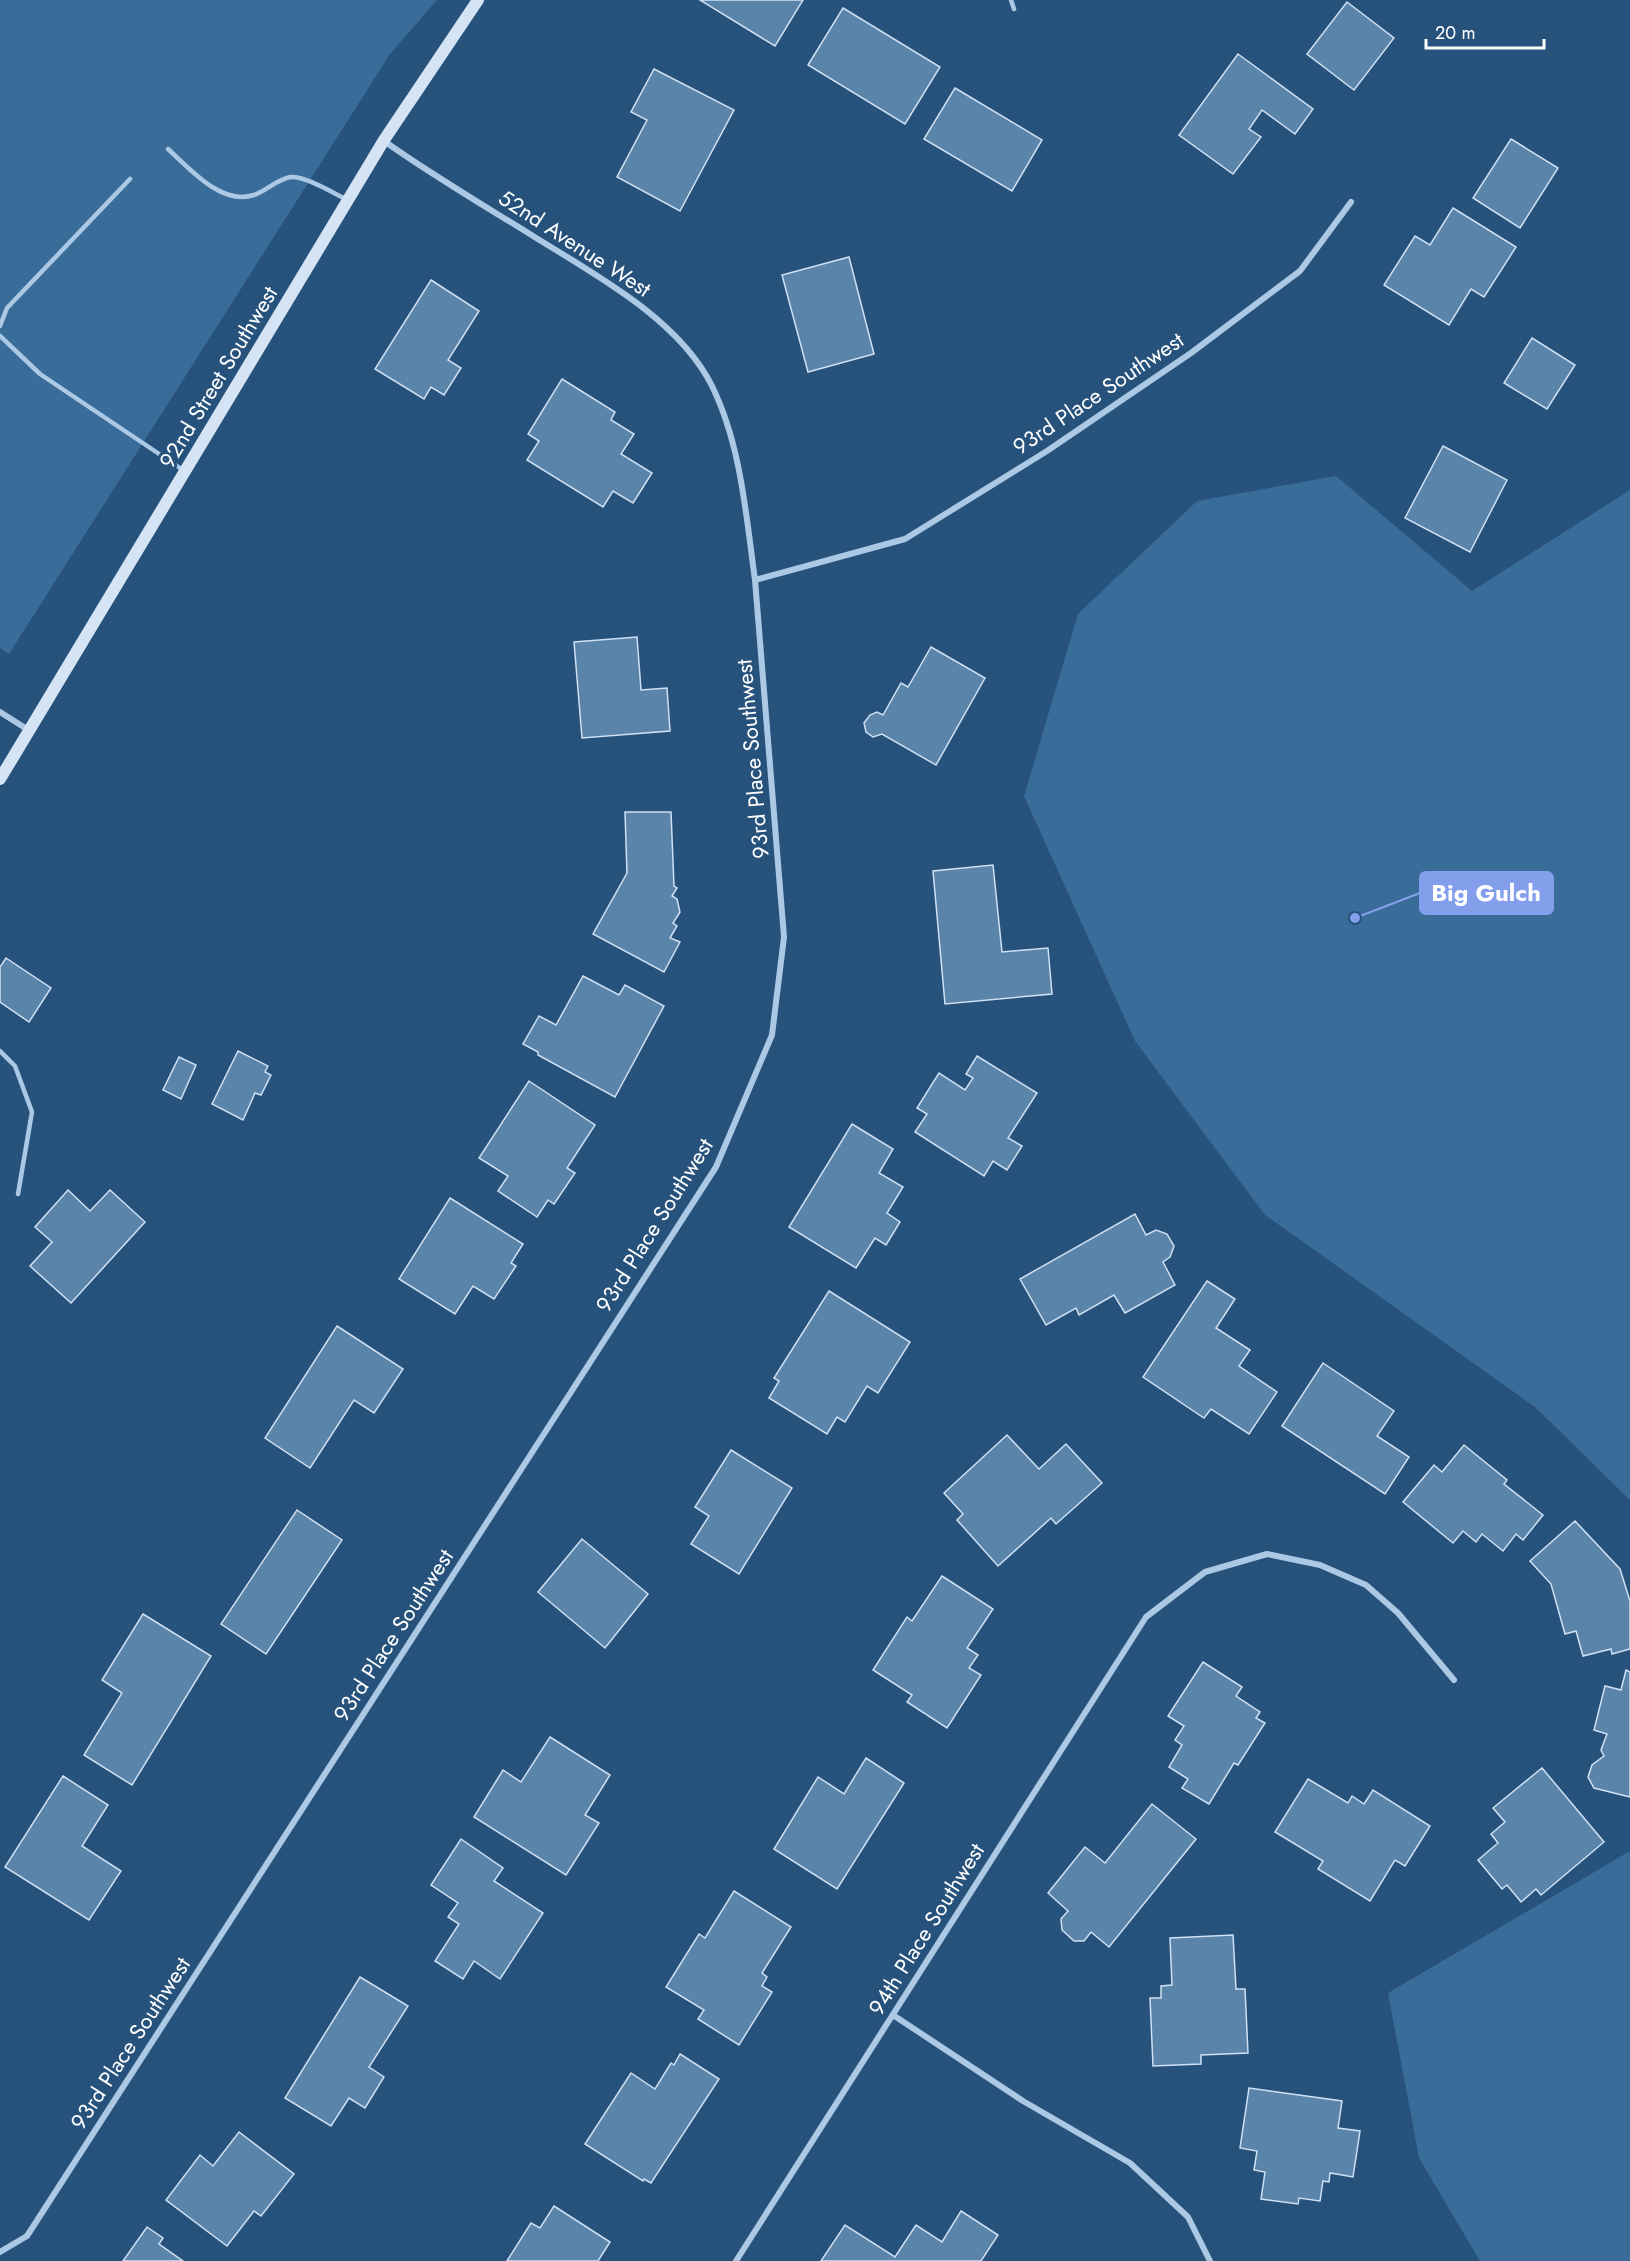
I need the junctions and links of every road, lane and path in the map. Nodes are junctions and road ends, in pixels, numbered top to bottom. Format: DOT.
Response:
graph roads {
  1 [pos="478,0"];
  2 [pos="1011,0"];
  3 [pos="1014,9"];
  4 [pos="384,140"];
  5 [pos="168,149"];
  6 [pos="130,179"];
  7 [pos="349,200"];
  8 [pos="1351,202"];
  9 [pos="0,326"];
  10 [pos="0,336"];
  11 [pos="185,472"];
  12 [pos="755,580"];
  13 [pos="0,712"];
  14 [pos="30,730"];
  15 [pos="0,779"];
  16 [pos="0,1051"];
  17 [pos="18,1194"];
  18 [pos="1454,1680"];
  19 [pos="893,2015"];
  20 [pos="0,2252"];
  21 [pos="736,2261"];
  22 [pos="1210,2261"];
  1 -- 4 [label="street, 92nd Street Southwest"];
  2 -- 3 [label="lane"];
  4 -- 7 [label="street, 92nd Street Southwest"];
  4 -- 12 [label="street, 52nd Avenue West"];
  5 -- 7 [label="lane"];
  6 -- 9 [label="lane"];
  7 -- 11 [label="street, 92nd Street Southwest"];
  8 -- 12 [label="street, 93rd Place Southwest"];
  10 -- 11 [label="lane"];
  11 -- 14 [label="street, 92nd Street Southwest"];
  12 -- 20 [label="street, 93rd Place Southwest"];
  13 -- 14 [label="street"];
  14 -- 15 [label="street, 92nd Street Southwest"];
  16 -- 17 [label="lane"];
  18 -- 19 [label="street, 94th Place Southwest"];
  19 -- 21 [label="street, 94th Place Southwest"];
  19 -- 22 [label="street"];
}
